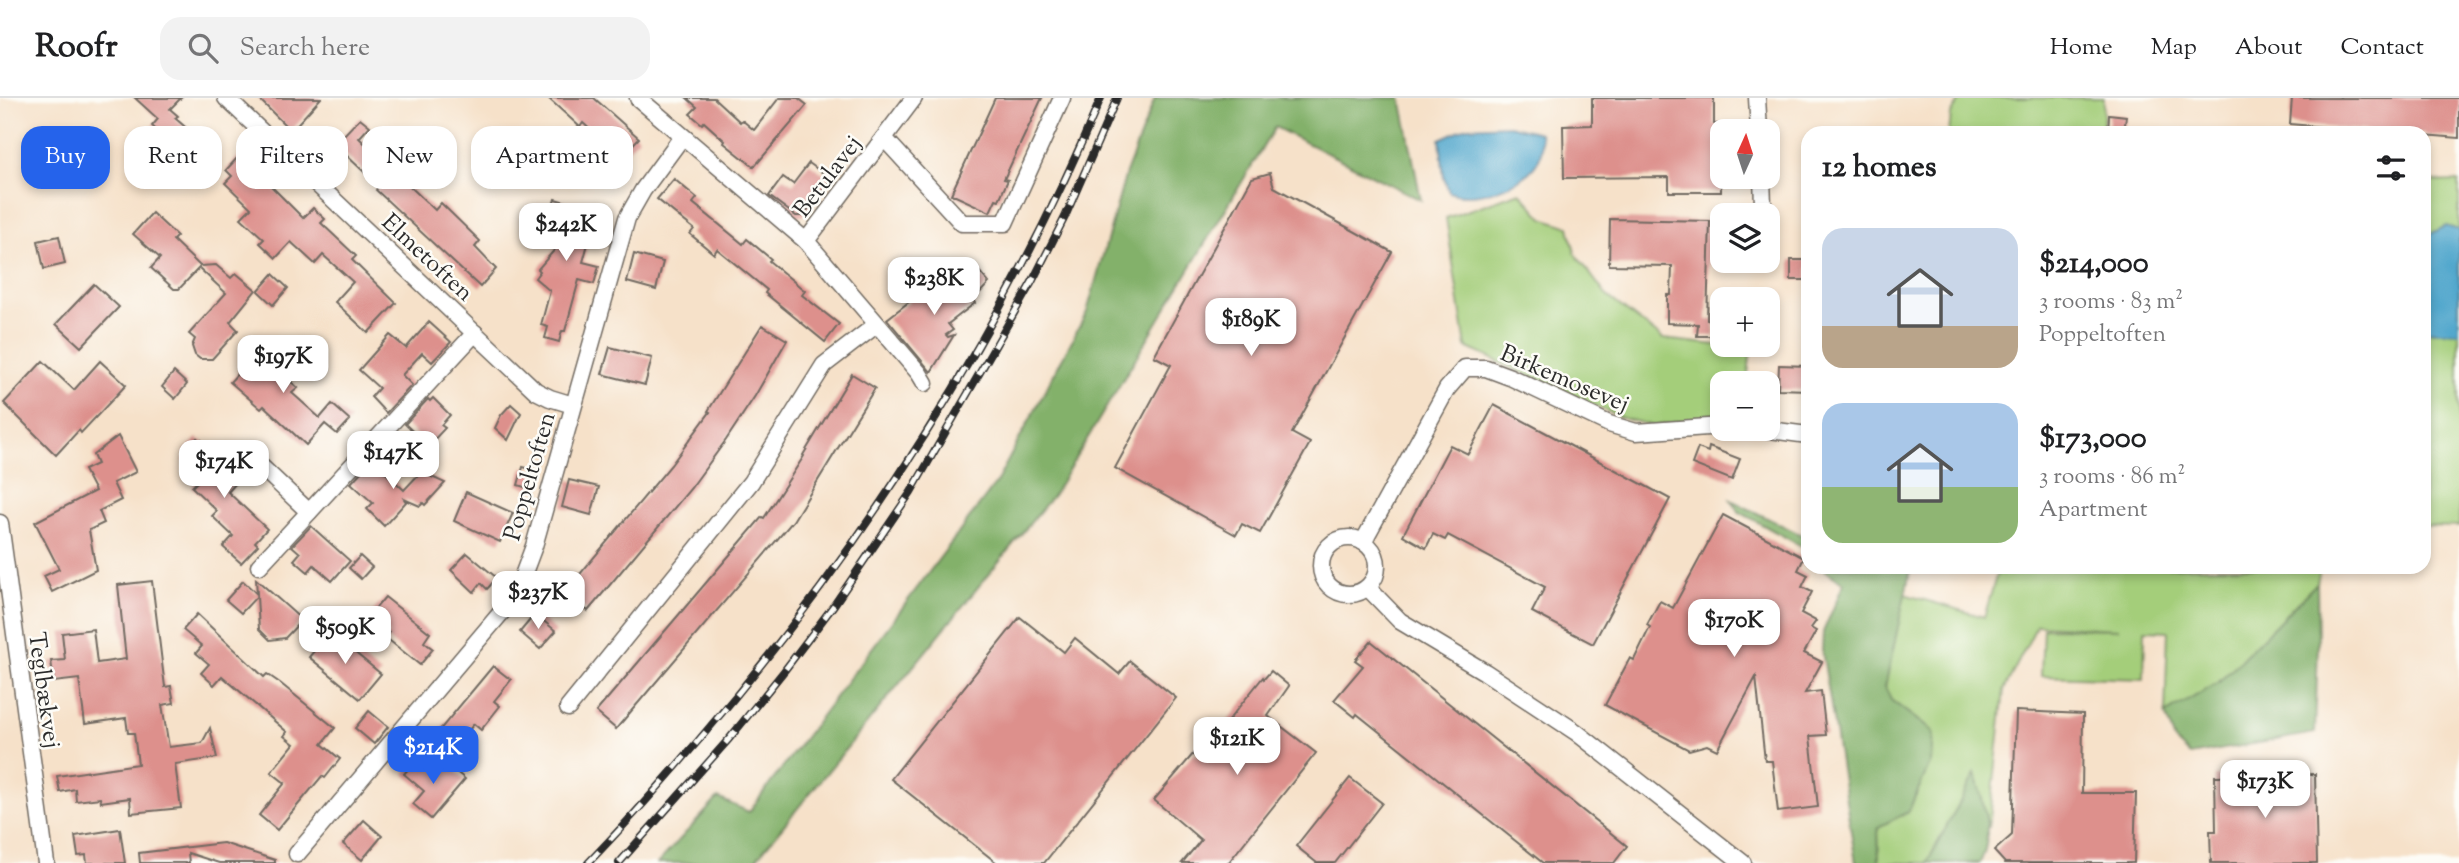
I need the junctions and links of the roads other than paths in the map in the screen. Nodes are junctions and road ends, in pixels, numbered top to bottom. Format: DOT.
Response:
graph roads {
  1 [pos="226,98"];
  2 [pos="638,98"];
  3 [pos="914,98"];
  4 [pos="1062,98"];
  5 [pos="1758,98"];
  6 [pos="1759,119"];
  7 [pos="682,137"];
  8 [pos="884,138"];
  9 [pos="806,241"];
  10 [pos="876,325"];
  11 [pos="475,333"];
  12 [pos="925,383"];
  13 [pos="573,405"];
  14 [pos="1710,427"];
  15 [pos="1780,431"];
  16 [pos="1801,434"];
  17 [pos="251,457"];
  18 [pos="309,512"];
  19 [pos="0,523"];
  20 [pos="1363,542"];
  21 [pos="259,566"];
  22 [pos="1368,587"];
  23 [pos="568,708"];
  24 [pos="297,855"];
  25 [pos="46,863"];
  26 [pos="1743,863"];
  1 -- 11 [label="street, Elmetoften"];
  2 -- 7 [label="street"];
  3 -- 8 [label="street, Betulavej"];
  4 -- 8 [label="street, Betulavej"];
  5 -- 6 [label="street"];
  7 -- 9 [label="street"];
  7 -- 13 [label="street, Poppeltoften"];
  8 -- 9 [label="street, Betulavej"];
  9 -- 10 [label="street"];
  10 -- 12 [label="street"];
  10 -- 23 [label="street"];
  11 -- 13 [label="street, Elmetoften"];
  11 -- 18 [label="street, Elmetoften"];
  13 -- 24 [label="street, Poppeltoften"];
  14 -- 20 [label="street, Birkemosevej"];
  15 -- 16 [label="street"];
  17 -- 18 [label="street"];
  18 -- 21 [label="street, Elmetoften"];
  19 -- 25 [label="street, Teglbækvej"];
  20 -- 22 [label="street"];
  20 -- 22 [label="street"];
  22 -- 26 [label="street"];
}
